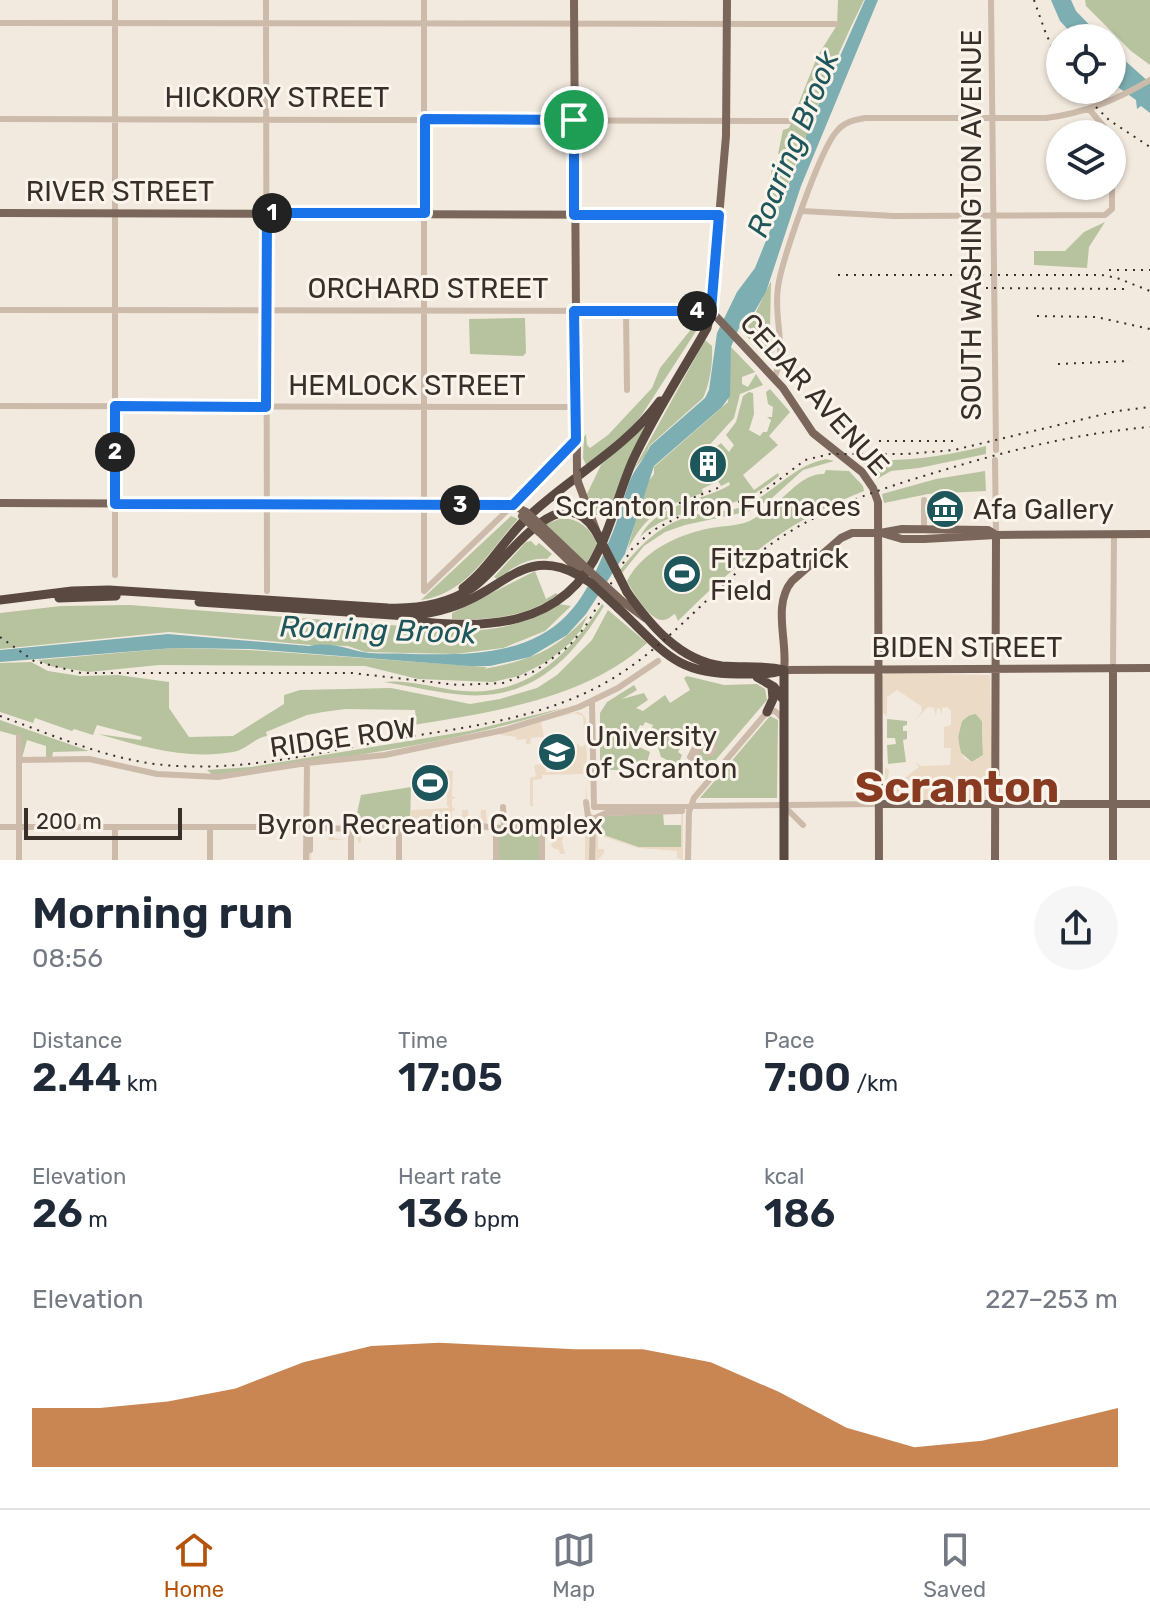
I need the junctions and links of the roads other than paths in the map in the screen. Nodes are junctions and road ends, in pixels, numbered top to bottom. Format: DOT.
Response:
graph roads {
  1 [pos="115,0"];
  2 [pos="266,0"];
  3 [pos="424,0"];
  4 [pos="574,0"];
  5 [pos="727,0"];
  6 [pos="991,0"];
  7 [pos="115,22"];
  8 [pos="424,22"];
  9 [pos="0,23"];
  10 [pos="266,23"];
  11 [pos="574,23"];
  12 [pos="727,24"];
  13 [pos="835,24"];
  14 [pos="1150,80"];
  15 [pos="1089,109"];
  16 [pos="995,117"];
  17 [pos="0,119"];
  18 [pos="115,119"];
  19 [pos="266,119"];
  20 [pos="425,119"];
  21 [pos="574,120"];
  22 [pos="1098,120"];
  23 [pos="727,121"];
  24 [pos="793,121"];
  25 [pos="1112,200"];
  26 [pos="802,211"];
  27 [pos="0,213"];
  28 [pos="115,213"];
  29 [pos="267,213"];
  30 [pos="425,213"];
  31 [pos="574,215"];
  32 [pos="719,215"];
  33 [pos="995,216"];
  34 [pos="267,309"];
  35 [pos="0,310"];
  36 [pos="115,310"];
  37 [pos="425,310"];
  38 [pos="574,311"];
  39 [pos="626,311"];
  40 [pos="711,311"];
  41 [pos="774,379"];
  42 [pos="627,390"];
  43 [pos="0,406"];
  44 [pos="115,406"];
  45 [pos="424,406"];
  46 [pos="266,407"];
  47 [pos="575,407"];
  48 [pos="576,440"];
  49 [pos="996,450"];
  50 [pos="995,460"];
  51 [pos="924,500"];
  52 [pos="0,503"];
  53 [pos="115,504"];
  54 [pos="267,504"];
  55 [pos="424,505"];
  56 [pos="513,505"];
  57 [pos="924,528"];
  58 [pos="880,533"];
  59 [pos="1114,534"];
  60 [pos="1150,534"];
  61 [pos="996,535"];
  62 [pos="599,537"];
  63 [pos="581,571"];
  64 [pos="115,575"];
  65 [pos="267,591"];
  66 [pos="622,601"];
  67 [pos="0,603"];
  68 [pos="426,606"];
  69 [pos="370,614"];
  70 [pos="783,644"];
  71 [pos="658,661"];
  72 [pos="769,666"];
  73 [pos="996,668"];
  74 [pos="1113,668"];
  75 [pos="1150,668"];
  76 [pos="879,669"];
  77 [pos="784,670"];
  78 [pos="750,674"];
  79 [pos="771,684"];
  80 [pos="783,701"];
  81 [pos="592,702"];
  82 [pos="767,712"];
  83 [pos="783,720"];
  84 [pos="19,737"];
  85 [pos="19,760"];
  86 [pos="307,763"];
  87 [pos="704,763"];
  88 [pos="586,802"];
  89 [pos="882,804"];
  90 [pos="995,804"];
  91 [pos="1113,804"];
  92 [pos="1150,804"];
  93 [pos="690,805"];
  94 [pos="503,807"];
  95 [pos="786,808"];
  96 [pos="682,811"];
  97 [pos="593,822"];
  98 [pos="542,825"];
  99 [pos="803,825"];
  100 [pos="399,826"];
  101 [pos="0,827"];
  102 [pos="19,827"];
  103 [pos="115,827"];
  104 [pos="210,827"];
  105 [pos="309,827"];
  106 [pos="500,828"];
  107 [pos="351,829"];
  108 [pos="19,860"];
  109 [pos="115,860"];
  110 [pos="210,860"];
  111 [pos="308,860"];
  112 [pos="342,860"];
  113 [pos="350,860"];
  114 [pos="399,860"];
  115 [pos="496,860"];
  116 [pos="542,860"];
  117 [pos="592,860"];
  118 [pos="688,860"];
  119 [pos="784,860"];
  120 [pos="879,860"];
  121 [pos="995,860"];
  122 [pos="1113,860"];
  1 -- 7 [label="street"];
  2 -- 10 [label="street"];
  3 -- 8 [label="street"];
  4 -- 11 [label="main road"];
  5 -- 12 [label="main road, CEDAR AVENUE"];
  6 -- 16 [label="street, SOUTH WASHINGTON AVENUE"];
  7 -- 9 [label="street"];
  7 -- 10 [label="street"];
  7 -- 18 [label="street"];
  8 -- 10 [label="street"];
  8 -- 11 [label="street"];
  8 -- 20 [label="street"];
  10 -- 19 [label="street"];
  11 -- 12 [label="street"];
  11 -- 21 [label="main road"];
  12 -- 13 [label="street"];
  12 -- 23 [label="main road, CEDAR AVENUE"];
  14 -- 15 [label="street"];
  15 -- 16 [label="street"];
  15 -- 22 [label="street"];
  16 -- 26 [label="street"];
  16 -- 33 [label="street, SOUTH WASHINGTON AVENUE"];
  17 -- 18 [label="street, HICKORY STREET"];
  18 -- 19 [label="street, HICKORY STREET"];
  18 -- 28 [label="street"];
  19 -- 20 [label="street, HICKORY STREET"];
  19 -- 29 [label="street"];
  20 -- 21 [label="street, HICKORY STREET"];
  20 -- 30 [label="street"];
  21 -- 23 [label="street, HICKORY STREET"];
  21 -- 31 [label="main road"];
  23 -- 24 [label="street, HICKORY STREET"];
  23 -- 32 [label="main road, CEDAR AVENUE"];
  25 -- 33 [label="street"];
  26 -- 33 [label="street"];
  26 -- 41 [label="street"];
  27 -- 28 [label="main road, RIVER STREET"];
  28 -- 29 [label="main road, RIVER STREET"];
  28 -- 36 [label="street"];
  29 -- 30 [label="main road, RIVER STREET"];
  29 -- 34 [label="street"];
  30 -- 31 [label="main road, RIVER STREET"];
  30 -- 37 [label="street"];
  31 -- 32 [label="main road, RIVER STREET"];
  31 -- 38 [label="main road"];
  32 -- 40 [label="main road, CEDAR AVENUE"];
  33 -- 49 [label="street, SOUTH WASHINGTON AVENUE"];
  34 -- 36 [label="street, ORCHARD STREET"];
  34 -- 37 [label="street, ORCHARD STREET"];
  34 -- 46 [label="street"];
  35 -- 36 [label="street, ORCHARD STREET"];
  36 -- 44 [label="street"];
  37 -- 38 [label="street, ORCHARD STREET"];
  37 -- 45 [label="street"];
  38 -- 39 [label="street, ORCHARD STREET"];
  38 -- 47 [label="main road"];
  39 -- 40 [label="street, ORCHARD STREET"];
  39 -- 42 [label="street"];
  40 -- 41 [label="main road, CEDAR AVENUE"];
  40 -- 68 [label="highway"];
  40 -- 69 [label="highway"];
  41 -- 58 [label="main road, CEDAR AVENUE"];
  43 -- 44 [label="street, HEMLOCK STREET"];
  44 -- 46 [label="street, HEMLOCK STREET"];
  44 -- 53 [label="street"];
  45 -- 46 [label="street, HEMLOCK STREET"];
  45 -- 47 [label="street, HEMLOCK STREET"];
  45 -- 55 [label="street"];
  46 -- 54 [label="street"];
  47 -- 48 [label="main road"];
  48 -- 56 [label="main road"];
  48 -- 62 [label="main road"];
  50 -- 61 [label="street, SOUTH WASHINGTON AVENUE"];
  51 -- 57 [label="street"];
  52 -- 53 [label="main road"];
  53 -- 54 [label="main road"];
  53 -- 64 [label="street"];
  54 -- 55 [label="main road"];
  54 -- 65 [label="street"];
  55 -- 56 [label="main road"];
  55 -- 56 [label="street"];
  56 -- 63 [label="main road, bridge"];
  58 -- 61 [label="main road"];
  58 -- 70 [label="main road"];
  58 -- 76 [label="main road, CEDAR AVENUE"];
  59 -- 60 [label="main road"];
  59 -- 61 [label="main road"];
  59 -- 74 [label="street"];
  61 -- 73 [label="main road"];
  62 -- 66 [label="highway, bridge"];
  62 -- 68 [label="highway"];
  63 -- 66 [label="main road, bridge"];
  63 -- 66 [label="highway, bridge"];
  63 -- 69 [label="highway"];
  66 -- 72 [label="highway"];
  66 -- 78 [label="highway"];
  67 -- 68 [label="highway"];
  67 -- 69 [label="highway"];
  70 -- 72 [label="main road"];
  70 -- 77 [label="main road"];
  71 -- 81 [label="street, RIDGE ROW"];
  72 -- 77 [label="highway"];
  73 -- 74 [label="main road, BIDEN STREET"];
  73 -- 76 [label="main road, BIDEN STREET"];
  73 -- 90 [label="main road"];
  74 -- 75 [label="main road, BIDEN STREET"];
  74 -- 91 [label="main road"];
  76 -- 77 [label="main road, BIDEN STREET"];
  76 -- 89 [label="main road, CEDAR AVENUE"];
  77 -- 78 [label="highway"];
  77 -- 80 [label="highway"];
  78 -- 79 [label="highway"];
  79 -- 80 [label="highway"];
  79 -- 82 [label="highway"];
  80 -- 83 [label="highway"];
  81 -- 86 [label="street, RIDGE ROW"];
  81 -- 93 [label="street"];
  82 -- 83 [label="street"];
  82 -- 93 [label="street"];
  83 -- 95 [label="highway"];
  84 -- 85 [label="street"];
  85 -- 86 [label="street, RIDGE ROW"];
  85 -- 102 [label="street"];
  86 -- 105 [label="street"];
  87 -- 87 [label="street"];
  88 -- 97 [label="street"];
  89 -- 90 [label="main road"];
  89 -- 95 [label="street"];
  89 -- 120 [label="main road, CEDAR AVENUE"];
  90 -- 91 [label="main road"];
  90 -- 121 [label="main road"];
  91 -- 92 [label="main road"];
  91 -- 122 [label="main road"];
  93 -- 95 [label="street"];
  93 -- 118 [label="street"];
  94 -- 106 [label="street"];
  95 -- 99 [label="street"];
  95 -- 119 [label="highway"];
  96 -- 97 [label="street"];
  97 -- 98 [label="street"];
  97 -- 117 [label="street"];
  98 -- 106 [label="street"];
  98 -- 116 [label="street"];
  100 -- 106 [label="street"];
  100 -- 107 [label="street"];
  100 -- 114 [label="street"];
  101 -- 102 [label="street"];
  102 -- 103 [label="street"];
  102 -- 108 [label="street"];
  103 -- 104 [label="street"];
  103 -- 109 [label="street"];
  104 -- 105 [label="street"];
  104 -- 110 [label="street"];
  105 -- 107 [label="street"];
  105 -- 111 [label="street"];
  106 -- 115 [label="street"];
  107 -- 113 [label="street"];
  112 -- 113 [label="street"];
}
